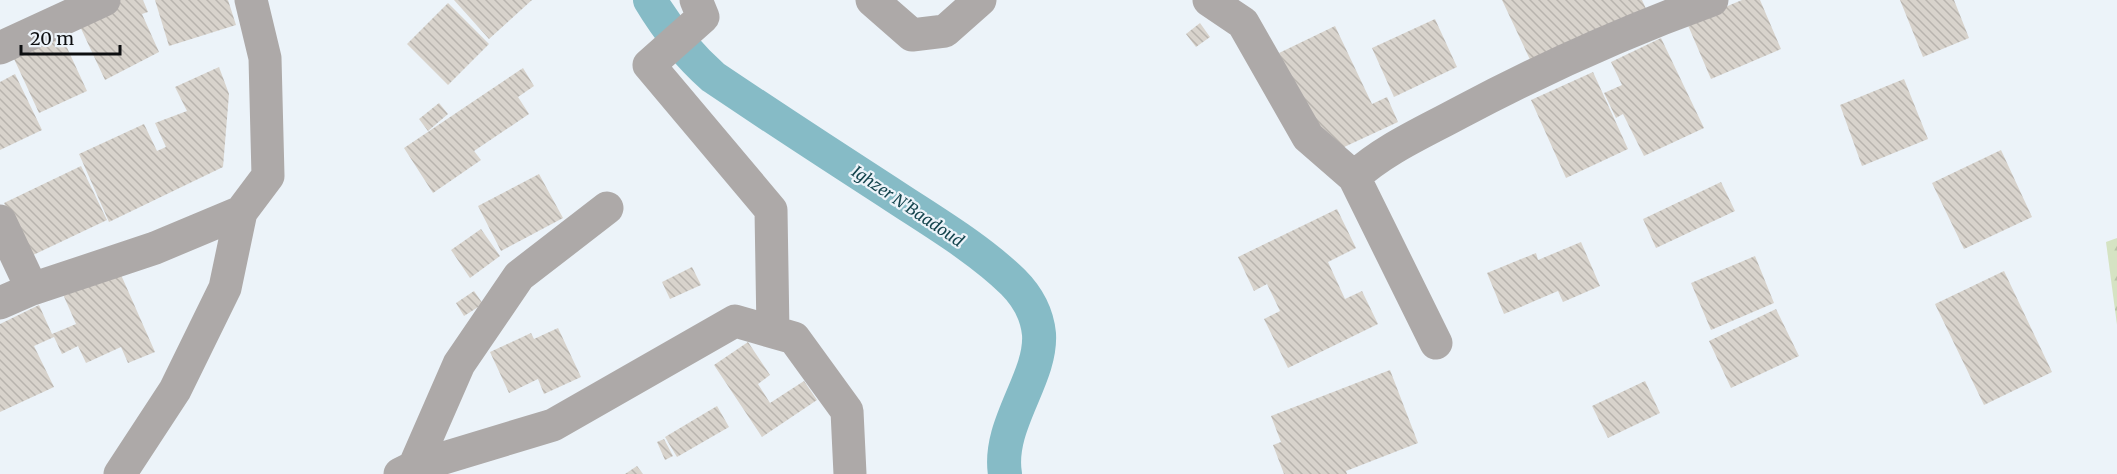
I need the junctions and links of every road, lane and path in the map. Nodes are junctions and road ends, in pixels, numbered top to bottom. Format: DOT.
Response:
graph roads {
  1 [pos="104,0"];
  2 [pos="251,0"];
  3 [pos="872,0"];
  4 [pos="980,0"];
  5 [pos="1209,0"];
  6 [pos="1712,0"];
  7 [pos="700,9"];
  8 [pos="0,48"];
  9 [pos="1354,177"];
  10 [pos="607,208"];
  11 [pos="241,212"];
  12 [pos="0,221"];
  13 [pos="32,289"];
  14 [pos="0,303"];
  15 [pos="773,332"];
  16 [pos="1436,343"];
  17 [pos="407,470"];
  18 [pos="120,474"];
  19 [pos="850,474"];
  1 -- 8 [label="street"];
  2 -- 11 [label="street"];
  3 -- 4 [label="street"];
  5 -- 9 [label="street"];
  6 -- 9 [label="street"];
  7 -- 15 [label="street"];
  9 -- 16 [label="street"];
  10 -- 17 [label="street"];
  11 -- 13 [label="street"];
  11 -- 18 [label="street"];
  12 -- 13 [label="street"];
  13 -- 14 [label="street"];
  15 -- 17 [label="street"];
  15 -- 19 [label="street"];
}
